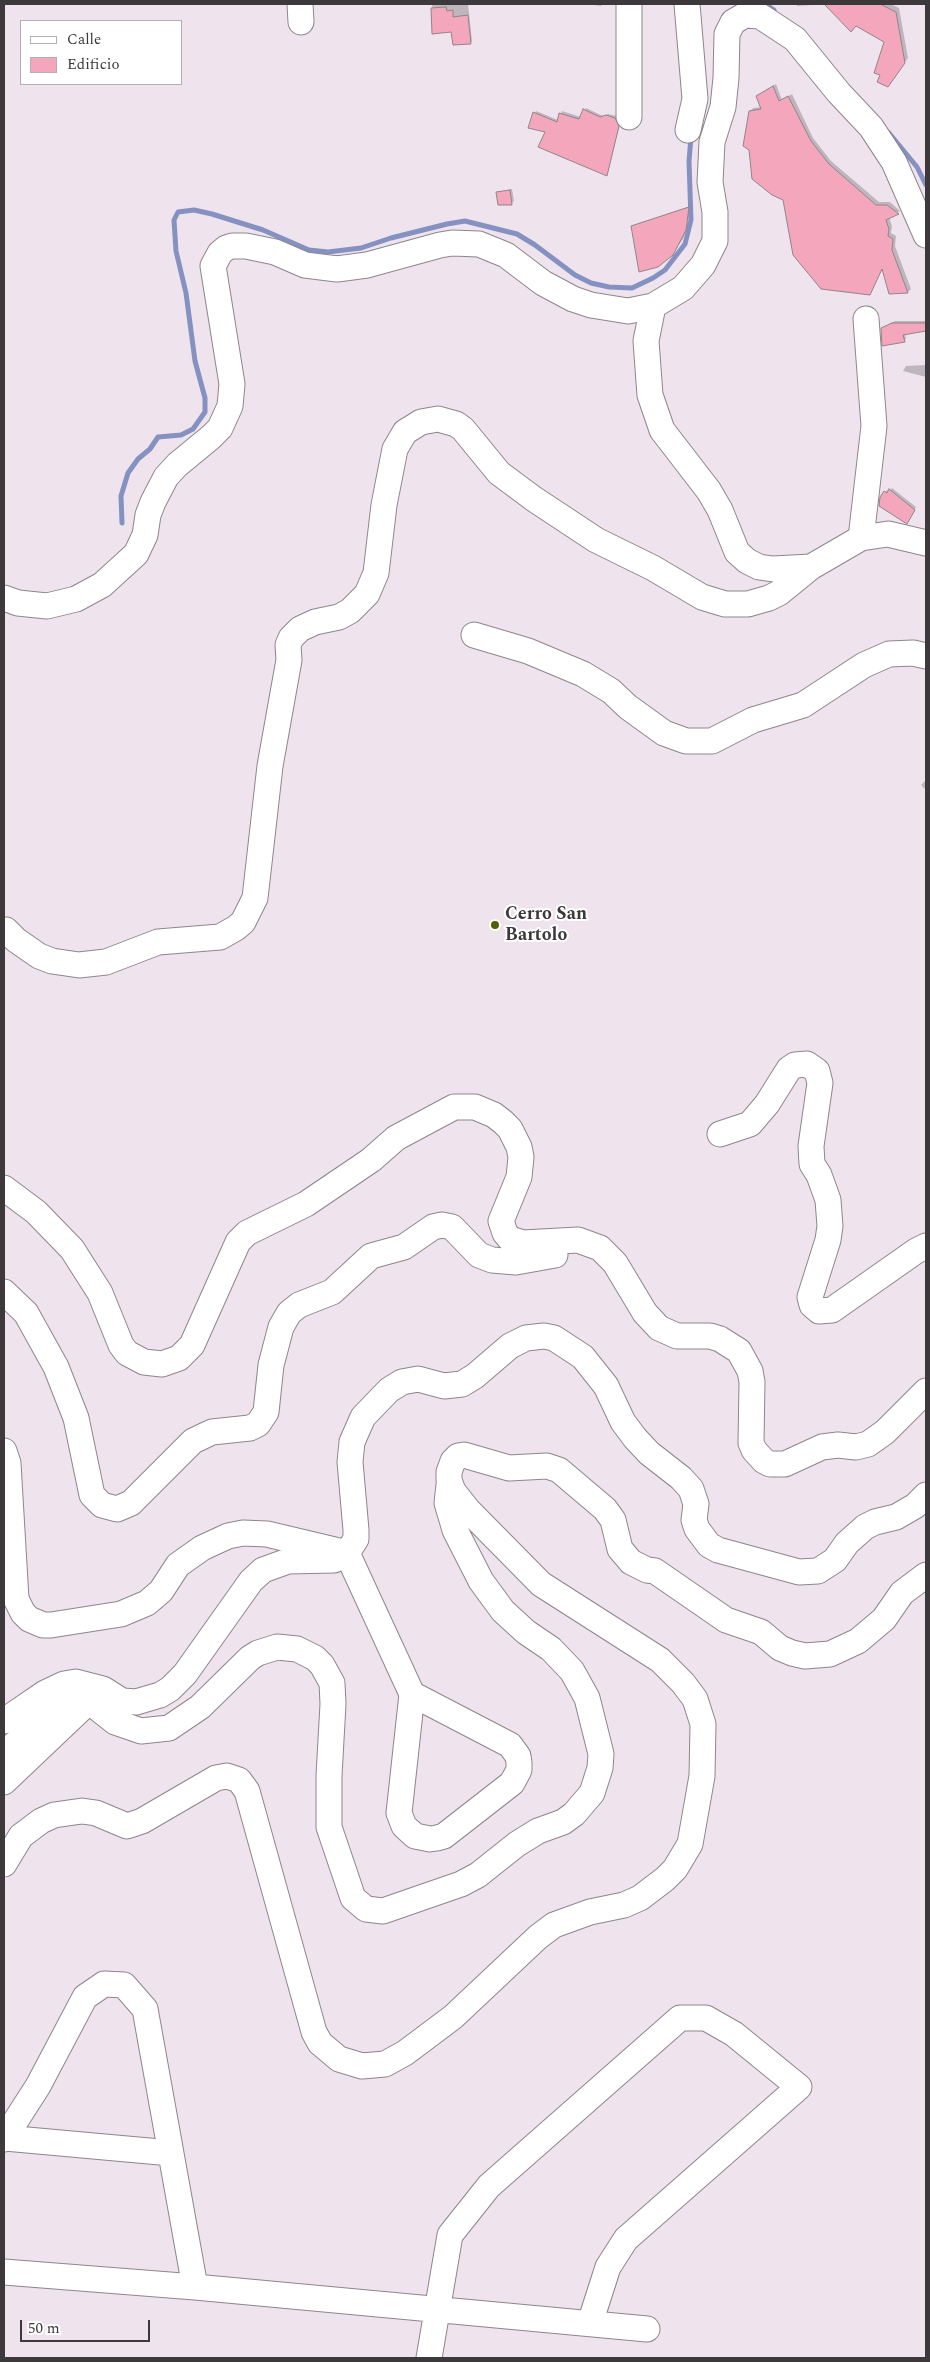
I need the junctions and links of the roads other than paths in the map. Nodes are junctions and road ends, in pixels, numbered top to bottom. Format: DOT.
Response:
graph roads {
  1 [pos="629,4"];
  2 [pos="687,4"];
  3 [pos="629,117"];
  4 [pos="688,130"];
  5 [pos="926,235"];
  6 [pos="653,306"];
  7 [pos="866,319"];
  8 [pos="861,538"];
  9 [pos="926,543"];
  10 [pos="811,567"];
  11 [pos="4,598"];
  12 [pos="474,636"];
  13 [pos="926,656"];
  14 [pos="4,927"];
  15 [pos="720,1134"];
  16 [pos="4,1188"];
  17 [pos="926,1246"];
  18 [pos="608,1255"];
  19 [pos="4,1292"];
  20 [pos="926,1390"];
  21 [pos="4,1451"];
  22 [pos="449,1480"];
  23 [pos="926,1495"];
  24 [pos="347,1553"];
  25 [pos="926,1575"];
  26 [pos="412,1694"];
  27 [pos="124,1702"];
  28 [pos="91,1703"];
  29 [pos="4,1721"];
  30 [pos="4,1753"];
  31 [pos="4,1782"];
  32 [pos="4,1864"];
  33 [pos="4,2139"];
  34 [pos="171,2153"];
  35 [pos="4,2272"];
  36 [pos="195,2287"];
  37 [pos="438,2309"];
  38 [pos="590,2323"];
  39 [pos="648,2329"];
  40 [pos="429,2358"];
  1 -- 3 [label="street"];
  2 -- 4 [label="street"];
  5 -- 6 [label="street"];
  6 -- 10 [label="street"];
  6 -- 11 [label="street"];
  7 -- 8 [label="street"];
  8 -- 9 [label="street"];
  8 -- 10 [label="street"];
  10 -- 14 [label="street"];
  12 -- 13 [label="street"];
  15 -- 17 [label="street"];
  16 -- 18 [label="street"];
  18 -- 19 [label="street"];
  18 -- 20 [label="street"];
  21 -- 24 [label="street"];
  22 -- 25 [label="street"];
  22 -- 28 [label="street"];
  22 -- 32 [label="street"];
  23 -- 24 [label="street"];
  24 -- 26 [label="street"];
  24 -- 27 [label="street"];
  26 -- 26 [label="street"];
  27 -- 28 [label="street"];
  27 -- 29 [label="street"];
  28 -- 30 [label="street"];
  28 -- 31 [label="street"];
  33 -- 34 [label="street"];
  33 -- 34 [label="street"];
  34 -- 36 [label="street"];
  35 -- 36 [label="street"];
  36 -- 37 [label="street"];
  37 -- 38 [label="street"];
  37 -- 38 [label="street"];
  37 -- 40 [label="street"];
  38 -- 39 [label="street"];
}
